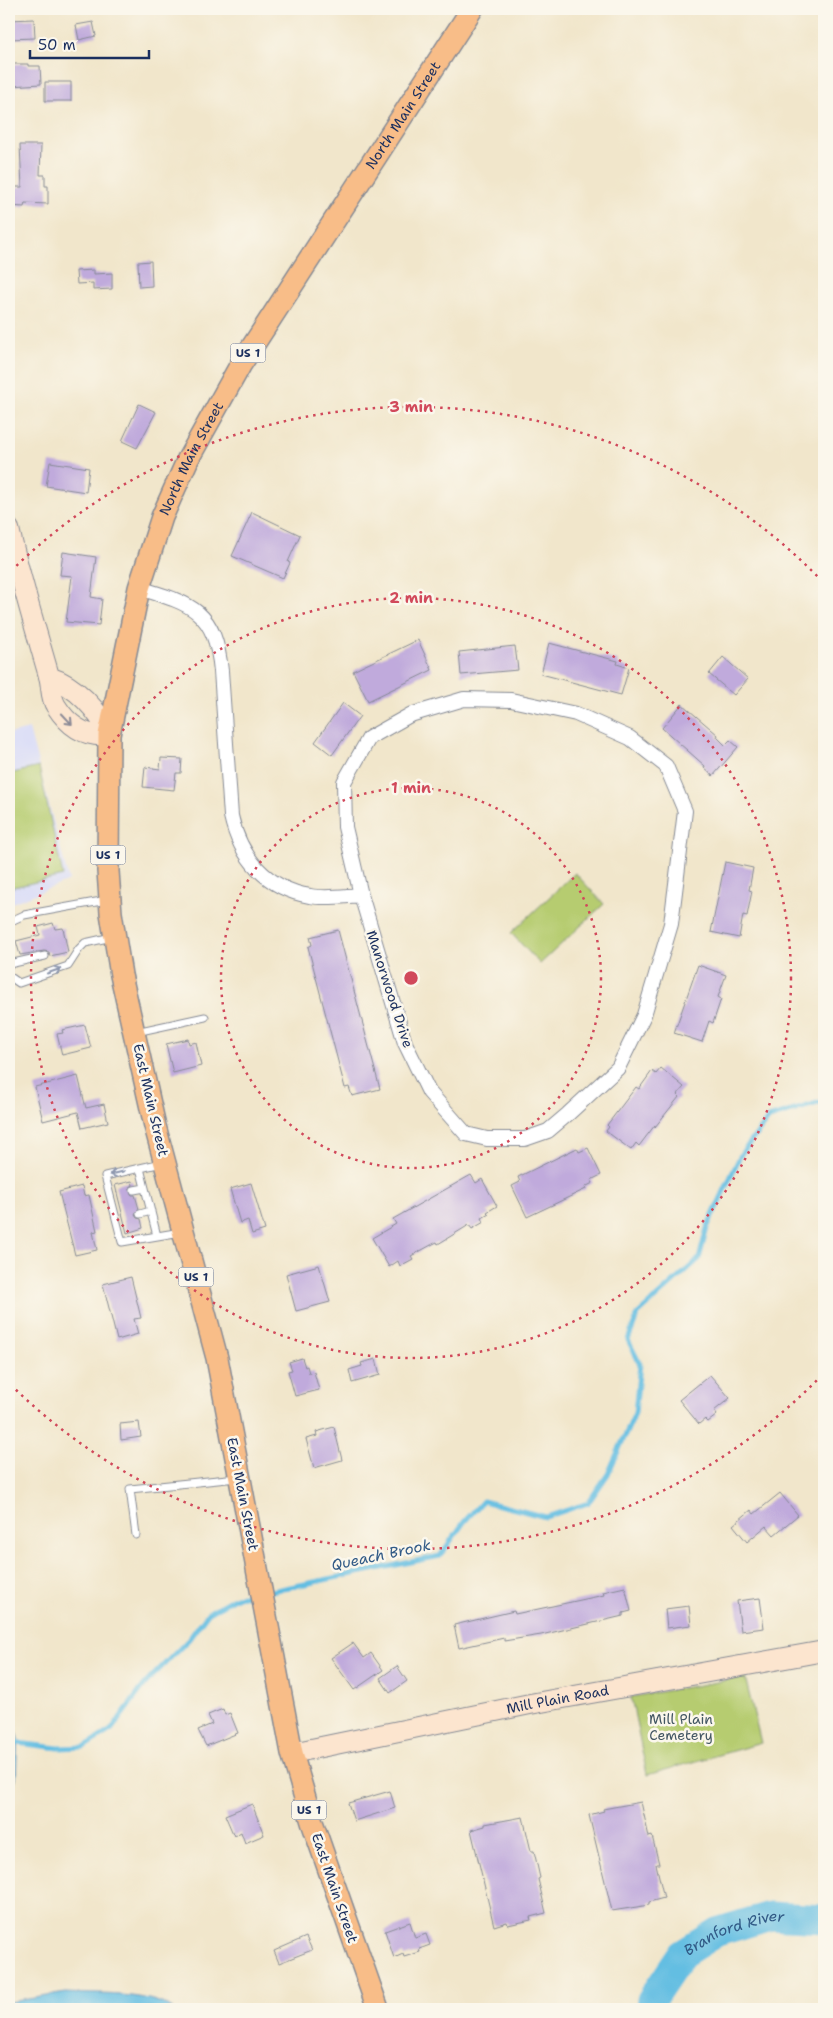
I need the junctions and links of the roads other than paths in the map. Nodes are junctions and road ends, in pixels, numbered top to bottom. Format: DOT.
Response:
graph roads {
  1 [pos="472,9"];
  2 [pos="9,528"];
  3 [pos="140,588"];
  4 [pos="109,735"];
  5 [pos="360,895"];
  6 [pos="110,899"];
  7 [pos="9,922"];
  8 [pos="115,936"];
  9 [pos="67,950"];
  10 [pos="76,953"];
  11 [pos="45,956"];
  12 [pos="9,964"];
  13 [pos="121,975"];
  14 [pos="9,976"];
  15 [pos="205,1016"];
  16 [pos="135,1032"];
  17 [pos="165,1162"];
  18 [pos="140,1168"];
  19 [pos="145,1188"];
  20 [pos="134,1190"];
  21 [pos="151,1211"];
  22 [pos="140,1214"];
  23 [pos="183,1231"];
  24 [pos="158,1236"];
  25 [pos="240,1478"];
  26 [pos="136,1535"];
  27 [pos="824,1651"];
  28 [pos="292,1753"];
  29 [pos="378,2009"];
  1 -- 3 [label="main road, North Main Street / US 1"];
  2 -- 4 [label="street"];
  3 -- 4 [label="main road, North Main Street / US 1"];
  3 -- 5 [label="street"];
  4 -- 6 [label="main road, North Main Street / US 1"];
  5 -- 5 [label="street, Manorwood Drive"];
  6 -- 7 [label="lane"];
  6 -- 8 [label="main road, North Main Street / US 1"];
  8 -- 10 [label="lane"];
  8 -- 13 [label="main road, North Main Street / US 1"];
  9 -- 10 [label="lane"];
  14 -- 10 [label="lane, one-way"];
  11 -- 12 [label="lane"];
  13 -- 16 [label="main road, East Main Street / US 1"];
  15 -- 16 [label="lane"];
  16 -- 17 [label="main road, East Main Street / US 1"];
  17 -- 18 [label="lane"];
  17 -- 23 [label="main road, East Main Street / US 1"];
  18 -- 19 [label="lane"];
  18 -- 24 [label="lane, one-way"];
  19 -- 20 [label="lane"];
  19 -- 21 [label="lane"];
  21 -- 22 [label="lane"];
  21 -- 24 [label="lane"];
  23 -- 24 [label="lane"];
  23 -- 25 [label="main road, East Main Street / US 1"];
  25 -- 26 [label="lane"];
  25 -- 28 [label="main road, East Main Street / US 1"];
  27 -- 28 [label="street, Mill Plain Road"];
  28 -- 29 [label="main road, East Main Street / US 1"];
}
